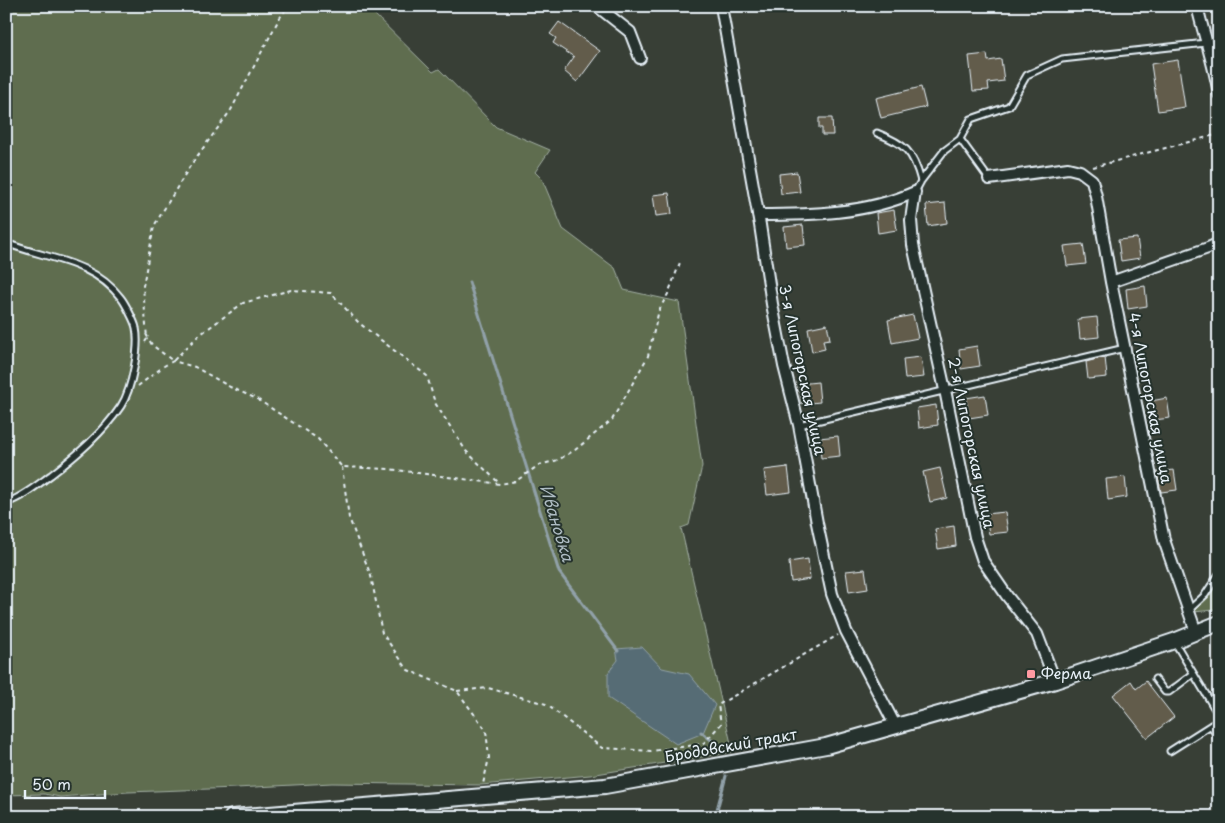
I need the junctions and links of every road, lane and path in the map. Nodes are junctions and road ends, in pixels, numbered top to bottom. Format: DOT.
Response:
graph roads {
  1 [pos="288,6"];
  2 [pos="598,6"];
  3 [pos="721,6"];
  4 [pos="1197,6"];
  5 [pos="1206,43"];
  6 [pos="640,58"];
  7 [pos="1219,94"];
  8 [pos="877,133"];
  9 [pos="1219,134"];
  10 [pos="960,139"];
  11 [pos="1080,170"];
  12 [pos="989,179"];
  13 [pos="921,181"];
  14 [pos="915,192"];
  15 [pos="758,215"];
  16 [pos="6,243"];
  17 [pos="1219,243"];
  18 [pos="681,260"];
  19 [pos="1111,282"];
  20 [pos="146,334"];
  21 [pos="1125,348"];
  22 [pos="173,361"];
  23 [pos="136,364"];
  24 [pos="945,390"];
  25 [pos="122,404"];
  26 [pos="799,425"];
  27 [pos="342,467"];
  28 [pos="500,484"];
  29 [pos="6,503"];
  30 [pos="1219,574"];
  31 [pos="1188,610"];
  32 [pos="1219,622"];
  33 [pos="846,631"];
  34 [pos="1196,632"];
  35 [pos="1174,641"];
  36 [pos="1193,674"];
  37 [pos="1155,679"];
  38 [pos="1056,681"];
  39 [pos="457,691"];
  40 [pos="1219,716"];
  41 [pos="1219,720"];
  42 [pos="1211,725"];
  43 [pos="896,727"];
  44 [pos="1219,740"];
  45 [pos="1170,751"];
  46 [pos="479,796"];
  47 [pos="232,817"];
  1 -- 20 [label="path"];
  2 -- 6 [label="street"];
  3 -- 15 [label="street, 3-я Липогорская улица"];
  4 -- 5 [label="street"];
  5 -- 7 [label="street"];
  5 -- 10 [label="lane"];
  8 -- 13 [label="lane"];
  9 -- 11 [label="path"];
  10 -- 12 [label="lane"];
  10 -- 13 [label="lane"];
  11 -- 12 [label="street"];
  11 -- 19 [label="street, 4-я Липогорская улица"];
  13 -- 14 [label="lane"];
  14 -- 15 [label="street"];
  14 -- 24 [label="street, 2-я Липогорская улица"];
  15 -- 26 [label="street, 3-я Липогорская улица"];
  16 -- 23 [label="lane"];
  17 -- 19 [label="street"];
  18 -- 28 [label="path"];
  19 -- 21 [label="street, 4-я Липогорская улица"];
  20 -- 22 [label="path"];
  20 -- 23 [label="path"];
  21 -- 24 [label="lane"];
  21 -- 31 [label="street, 4-я Липогорская улица"];
  22 -- 25 [label="path"];
  22 -- 27 [label="path"];
  22 -- 28 [label="path"];
  23 -- 25 [label="lane"];
  24 -- 26 [label="lane"];
  24 -- 38 [label="street, 2-я Липогорская улица"];
  25 -- 29 [label="lane"];
  26 -- 33 [label="street, 3-я Липогорская улица"];
  27 -- 28 [label="path"];
  27 -- 39 [label="path"];
  30 -- 31 [label="lane"];
  31 -- 34 [label="street, 4-я Липогорская улица"];
  32 -- 34 [label="street, Бродовский тракт"];
  33 -- 39 [label="path"];
  33 -- 43 [label="street, 3-я Липогорская улица"];
  34 -- 35 [label="street, Бродовский тракт"];
  35 -- 36 [label="lane"];
  35 -- 38 [label="street, Бродовский тракт"];
  36 -- 37 [label="lane"];
  36 -- 40 [label="lane"];
  38 -- 43 [label="street, Бродовский тракт"];
  39 -- 46 [label="path"];
  41 -- 42 [label="lane"];
  42 -- 44 [label="lane"];
  42 -- 45 [label="lane"];
  43 -- 46 [label="street, Бродовский тракт"];
  46 -- 47 [label="street, Бродовский тракт"];
}
